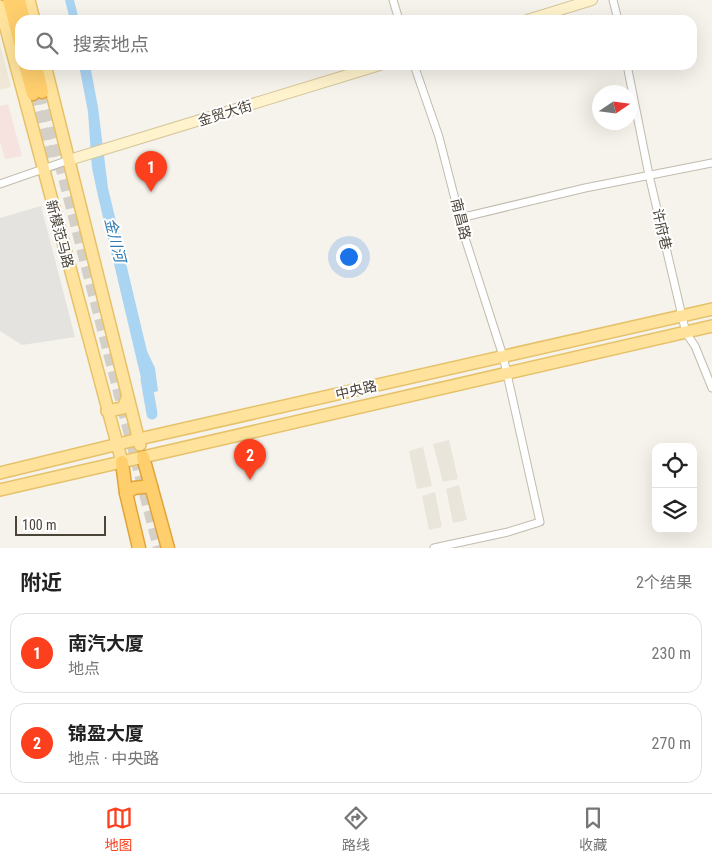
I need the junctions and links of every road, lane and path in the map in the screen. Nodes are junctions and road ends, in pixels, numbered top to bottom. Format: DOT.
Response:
graph roads {
  1 [pos="9,0"];
  2 [pos="19,0"];
  3 [pos="29,0"];
  4 [pos="394,0"];
  5 [pos="592,0"];
  6 [pos="613,0"];
  7 [pos="0,6"];
  8 [pos="23,15"];
  9 [pos="33,15"];
  10 [pos="398,15"];
  11 [pos="543,15"];
  12 [pos="617,15"];
  13 [pos="15,23"];
  14 [pos="15,63"];
  15 [pos="17,70"];
  16 [pos="28,70"];
  17 [pos="36,70"];
  18 [pos="46,70"];
  19 [pos="364,70"];
  20 [pos="416,70"];
  21 [pos="628,70"];
  22 [pos="69,160"];
  23 [pos="712,163"];
  24 [pos="43,169"];
  25 [pos="649,175"];
  26 [pos="0,184"];
  27 [pos="460,218"];
  28 [pos="712,308"];
  29 [pos="682,315"];
  30 [pos="712,326"];
  31 [pos="686,332"];
  32 [pos="503,356"];
  33 [pos="508,373"];
  34 [pos="712,388"];
  35 [pos="127,398"];
  36 [pos="107,410"];
  37 [pos="139,439"];
  38 [pos="117,445"];
  39 [pos="143,456"];
  40 [pos="122,462"];
  41 [pos="0,473"];
  42 [pos="151,486"];
  43 [pos="0,490"];
  44 [pos="126,493"];
  45 [pos="139,548"];
  46 [pos="168,548"];
  47 [pos="434,548"];
  1 -- 13 [label="highway"];
  2 -- 8 [label="highway"];
  3 -- 9 [label="main road"];
  4 -- 10 [label="street"];
  5 -- 11 [label="street"];
  6 -- 12 [label="street"];
  7 -- 14 [label="main road, 新模范马路"];
  15 -- 24 [label="main road, 新模范马路"];
  16 -- 17 [label="highway"];
  18 -- 22 [label="main road, 新模范马路"];
  19 -- 22 [label="street, 金贸大街"];
  20 -- 27 [label="street, 南昌路"];
  21 -- 25 [label="street, 许府巷"];
  22 -- 24 [label="street"];
  22 -- 35 [label="main road, 新模范马路"];
  23 -- 25 [label="street"];
  24 -- 26 [label="street"];
  24 -- 36 [label="main road, 新模范马路"];
  25 -- 27 [label="street"];
  25 -- 29 [label="street, 许府巷"];
  27 -- 32 [label="street, 南昌路"];
  28 -- 29 [label="main road, 中央路"];
  29 -- 31 [label="street, 许府巷"];
  29 -- 32 [label="main road, 中央路"];
  30 -- 31 [label="main road, 中央路"];
  31 -- 33 [label="main road, 中央路"];
  31 -- 34 [label="street, 许府巷"];
  32 -- 33 [label="street, 南昌路"];
  32 -- 37 [label="main road, 中央路"];
  33 -- 39 [label="main road, 中央路"];
  33 -- 47 [label="street, 南昌路"];
  35 -- 36 [label="main road"];
  35 -- 37 [label="main road, 新模范马路"];
  36 -- 38 [label="main road, 新模范马路"];
  37 -- 38 [label="main road, 中央路"];
  37 -- 39 [label="main road, 新模范马路"];
  38 -- 40 [label="main road, 新模范马路"];
  38 -- 41 [label="main road, 中央路"];
  39 -- 40 [label="main road, 中央路"];
  39 -- 42 [label="highway"];
  40 -- 43 [label="main road, 中央路"];
  40 -- 44 [label="highway"];
  42 -- 44 [label="highway"];
  42 -- 46 [label="highway"];
  44 -- 45 [label="highway"];
}
